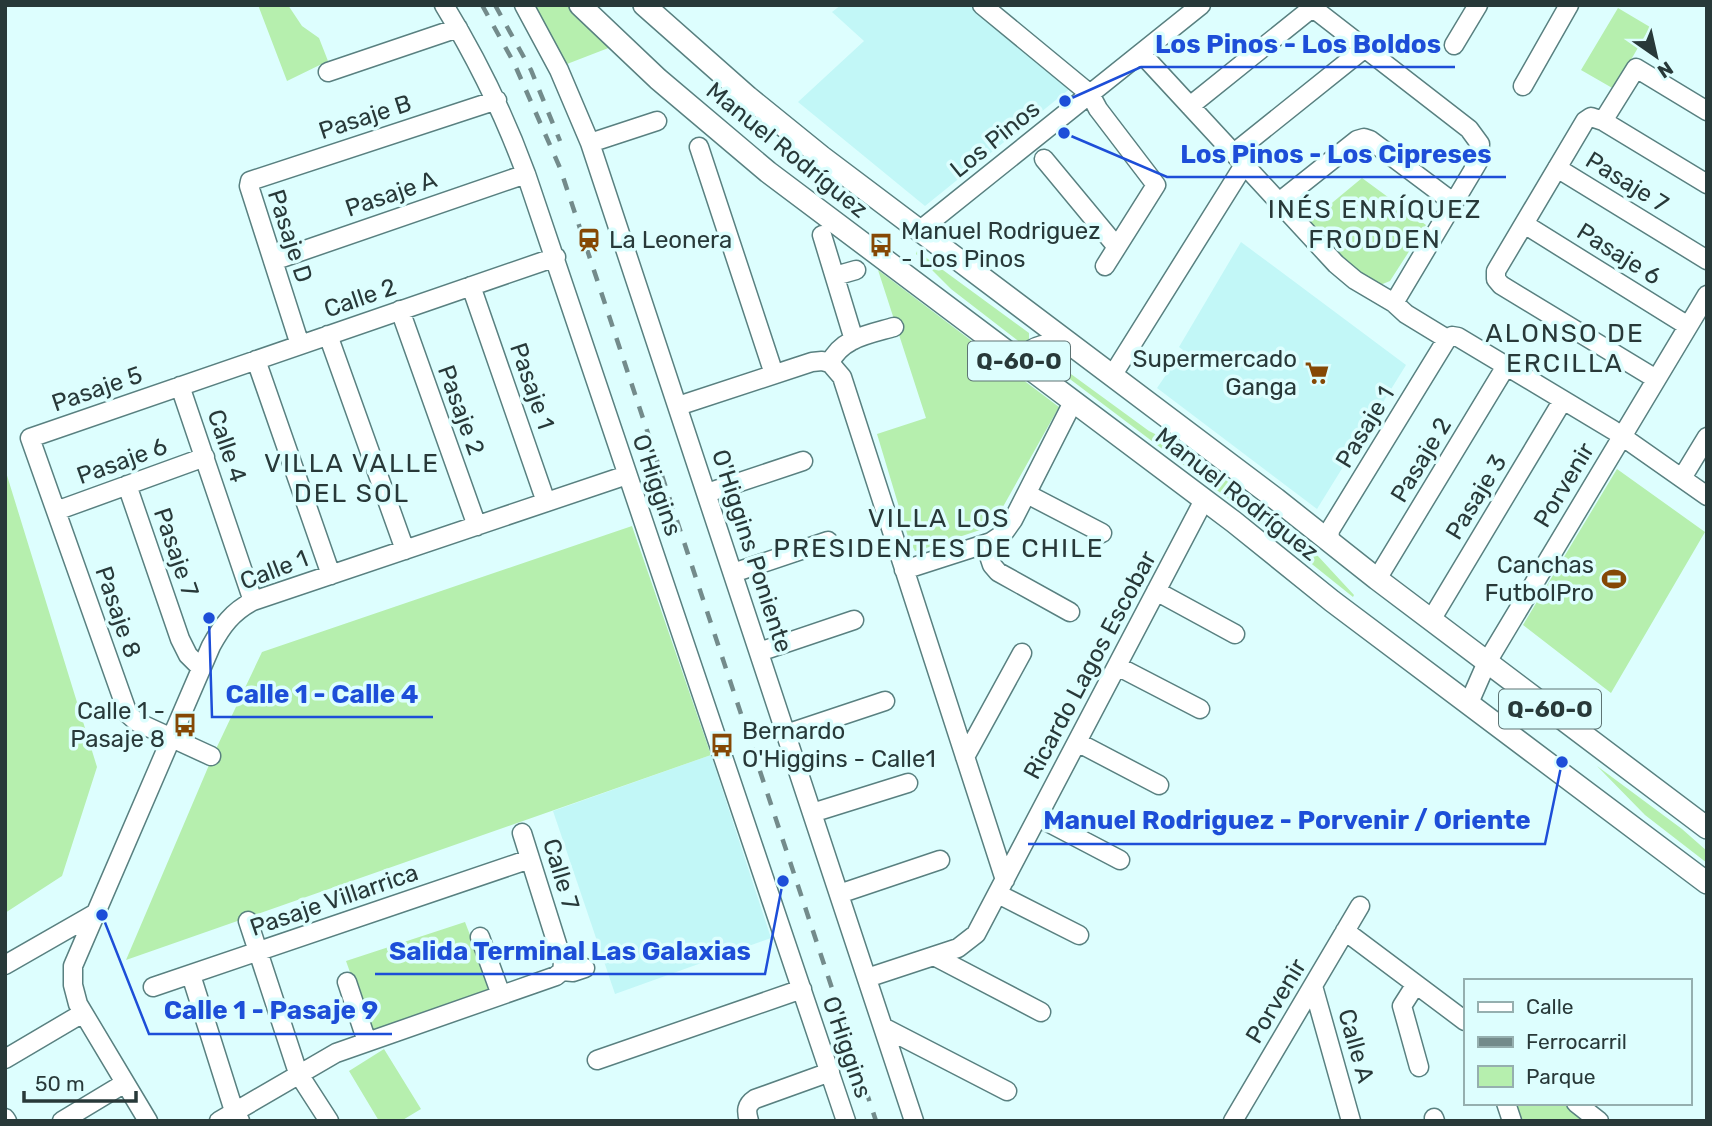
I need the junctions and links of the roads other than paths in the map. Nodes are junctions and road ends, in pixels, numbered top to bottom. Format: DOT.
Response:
graph roads {
  1 [pos="444,5"];
  2 [pos="524,5"];
  3 [pos="580,5"];
  4 [pos="982,5"];
  5 [pos="1201,5"];
  6 [pos="1478,5"];
  7 [pos="1569,5"];
  8 [pos="646,6"];
  9 [pos="1311,6"];
  10 [pos="458,28"];
  11 [pos="1454,46"];
  12 [pos="1365,48"];
  13 [pos="1141,53"];
  14 [pos="328,72"];
  15 [pos="1523,86"];
  16 [pos="1090,94"];
  17 [pos="497,100"];
  18 [pos="1190,106"];
  19 [pos="1707,111"];
  20 [pos="1597,119"];
  21 [pos="657,121"];
  22 [pos="590,143"];
  23 [pos="699,147"];
  24 [pos="1044,159"];
  25 [pos="1239,159"];
  26 [pos="1557,168"];
  27 [pos="526,174"];
  28 [pos="249,183"];
  29 [pos="1707,184"];
  30 [pos="1279,202"];
  31 [pos="1454,203"];
  32 [pos="1524,224"];
  33 [pos="919,231"];
  34 [pos="822,234"];
  35 [pos="1117,247"];
  36 [pos="556,257"];
  37 [pos="1707,260"];
  38 [pos="273,261"];
  39 [pos="1105,266"];
  40 [pos="856,270"];
  41 [pos="835,276"];
  42 [pos="471,286"];
  43 [pos="1707,295"];
  44 [pos="1394,303"];
  45 [pos="400,310"];
  46 [pos="1689,326"];
  47 [pos="894,327"];
  48 [pos="328,335"];
  49 [pos="1447,339"];
  50 [pos="854,340"];
  51 [pos="300,345"];
  52 [pos="1071,345"];
  53 [pos="256,360"];
  54 [pos="830,363"];
  55 [pos="1021,363"];
  56 [pos="1506,366"];
  57 [pos="774,374"];
  58 [pos="1112,376"];
  59 [pos="1656,379"];
  60 [pos="180,386"];
  61 [pos="1563,400"];
  62 [pos="1073,402"];
  63 [pos="678,406"];
  64 [pos="1622,436"];
  65 [pos="1707,437"];
  66 [pos="30,438"];
  67 [pos="205,457"];
  68 [pos="803,461"];
  69 [pos="627,475"];
  70 [pos="1682,478"];
  71 [pos="127,485"];
  72 [pos="708,493"];
  73 [pos="1027,494"];
  74 [pos="1707,496"];
  75 [pos="1204,500"];
  76 [pos="547,502"];
  77 [pos="56,511"];
  78 [pos="477,526"];
  79 [pos="1102,533"];
  80 [pos="828,541"];
  81 [pos="1329,542"];
  82 [pos="985,544"];
  83 [pos="405,550"];
  84 [pos="904,570"];
  85 [pos="733,572"];
  86 [pos="331,575"];
  87 [pos="1377,579"];
  88 [pos="1156,591"];
  89 [pos="253,601"];
  90 [pos="1070,612"];
  91 [pos="854,620"];
  92 [pos="1431,620"];
  93 [pos="1235,634"];
  94 [pos="759,652"];
  95 [pos="1022,653"];
  96 [pos="1487,662"];
  97 [pos="1117,666"];
  98 [pos="201,668"];
  99 [pos="885,701"];
  100 [pos="1469,703"];
  101 [pos="1200,709"];
  102 [pos="786,734"];
  103 [pos="171,737"];
  104 [pos="1077,742"];
  105 [pos="211,756"];
  106 [pos="965,757"];
  107 [pos="908,783"];
  108 [pos="1159,785"];
  109 [pos="812,813"];
  110 [pos="1038,817"];
  111 [pos="1707,828"];
  112 [pos="522,833"];
  113 [pos="530,859"];
  114 [pos="940,860"];
  115 [pos="1120,860"];
  116 [pos="1707,883"];
  117 [pos="1002,887"];
  118 [pos="839,894"];
  119 [pos="1360,906"];
  120 [pos="94,914"];
  121 [pos="248,921"];
  122 [pos="1345,931"];
  123 [pos="1079,935"];
  124 [pos="480,937"];
  125 [pos="258,952"];
  126 [pos="934,956"];
  127 [pos="5,965"];
  128 [pos="585,968"];
  129 [pos="562,971"];
  130 [pos="191,975"];
  131 [pos="867,978"];
  132 [pos="347,982"];
  133 [pos="1416,984"];
  134 [pos="1313,986"];
  135 [pos="153,988"];
  136 [pos="802,989"];
  137 [pos="501,995"];
  138 [pos="1041,1012"];
  139 [pos="83,1013"];
  140 [pos="1464,1020"];
  141 [pos="883,1027"];
  142 [pos="368,1042"];
  143 [pos="5,1059"];
  144 [pos="597,1060"];
  145 [pos="1419,1067"];
  146 [pos="830,1072"];
  147 [pos="298,1073"];
  148 [pos="125,1083"];
  149 [pos="1007,1091"];
  150 [pos="1579,1105"];
  151 [pos="749,1113"];
  152 [pos="231,1118"];
  153 [pos="62,1121"];
  154 [pos="148,1121"];
  155 [pos="328,1121"];
  156 [pos="846,1121"];
  157 [pos="914,1121"];
  158 [pos="1233,1121"];
  159 [pos="1352,1121"];
  160 [pos="1599,1121"];
  1 -- 10 [label="street, O'Higgins"];
  2 -- 22 [label="street, O'Higgins Poniente"];
  3 -- 55 [label="main road, Manuel Rodríguez / Q-60-O"];
  4 -- 16 [label="street"];
  5 -- 13 [label="street, Los Pinos"];
  6 -- 11 [label="street"];
  7 -- 15 [label="street"];
  8 -- 33 [label="main road, Manuel Rodríguez / Q-60-O"];
  9 -- 12 [label="street"];
  9 -- 18 [label="street"];
  10 -- 14 [label="street"];
  10 -- 17 [label="street, O'Higgins"];
  12 -- 25 [label="street"];
  12 -- 31 [label="street"];
  13 -- 16 [label="street, Los Pinos"];
  13 -- 18 [label="street"];
  16 -- 33 [label="street, Los Pinos"];
  16 -- 35 [label="street"];
  17 -- 27 [label="street, O'Higgins"];
  17 -- 28 [label="street, Pasaje B"];
  18 -- 25 [label="street"];
  19 -- 20 [label="street"];
  20 -- 26 [label="street"];
  20 -- 29 [label="street"];
  21 -- 22 [label="street"];
  22 -- 63 [label="street, O'Higgins Poniente"];
  23 -- 57 [label="street"];
  24 -- 35 [label="street"];
  25 -- 30 [label="street"];
  25 -- 58 [label="street"];
  26 -- 32 [label="street"];
  26 -- 37 [label="street, Pasaje 7"];
  27 -- 36 [label="street, O'Higgins"];
  27 -- 38 [label="street, Pasaje A"];
  28 -- 38 [label="street, Pasaje D"];
  30 -- 31 [label="street"];
  30 -- 44 [label="street"];
  31 -- 44 [label="street"];
  32 -- 46 [label="street, Pasaje 6"];
  32 -- 59 [label="street"];
  33 -- 52 [label="main road, Manuel Rodríguez / Q-60-O"];
  34 -- 41 [label="street"];
  35 -- 39 [label="street"];
  36 -- 42 [label="street, Calle 2"];
  36 -- 69 [label="street, O'Higgins"];
  38 -- 51 [label="street, Pasaje D"];
  40 -- 41 [label="street"];
  41 -- 50 [label="street"];
  42 -- 45 [label="street, Calle 2"];
  42 -- 76 [label="street, Pasaje 1"];
  43 -- 46 [label="street, Porvenir"];
  44 -- 49 [label="street"];
  45 -- 48 [label="street, Calle 2"];
  45 -- 78 [label="street, Pasaje 2"];
  46 -- 59 [label="street, Porvenir"];
  47 -- 50 [label="street"];
  48 -- 51 [label="street, Calle 2"];
  48 -- 83 [label="street"];
  49 -- 56 [label="street"];
  49 -- 81 [label="street, Pasaje 1"];
  50 -- 54 [label="street"];
  51 -- 53 [label="street, Calle 2"];
  52 -- 55 [label="main road"];
  52 -- 58 [label="main road, Manuel Rodríguez / Q-60-O"];
  53 -- 60 [label="street, Calle 2"];
  53 -- 86 [label="street"];
  54 -- 57 [label="street"];
  54 -- 84 [label="street"];
  55 -- 62 [label="main road, Manuel Rodríguez / Q-60-O"];
  56 -- 61 [label="street"];
  56 -- 87 [label="street, Pasaje 2"];
  57 -- 63 [label="street"];
  58 -- 81 [label="main road, Manuel Rodríguez / Q-60-O"];
  59 -- 64 [label="street, Porvenir"];
  60 -- 66 [label="street, Pasaje 5"];
  60 -- 67 [label="street, Calle 4"];
  61 -- 64 [label="street"];
  61 -- 92 [label="street, Pasaje 3"];
  62 -- 73 [label="street"];
  62 -- 75 [label="main road, Manuel Rodríguez / Q-60-O"];
  63 -- 72 [label="street, O'Higgins Poniente"];
  64 -- 70 [label="street"];
  64 -- 96 [label="street, Porvenir"];
  65 -- 70 [label="street"];
  66 -- 77 [label="street, Pasaje 8"];
  67 -- 71 [label="street, Pasaje 6"];
  67 -- 89 [label="street, Calle 4"];
  68 -- 72 [label="street"];
  69 -- 76 [label="street, Calle 1"];
  69 -- 136 [label="street, O'Higgins"];
  70 -- 74 [label="street"];
  71 -- 77 [label="street, Pasaje 6"];
  71 -- 98 [label="street, Pasaje 7"];
  72 -- 85 [label="street, O'Higgins Poniente"];
  73 -- 79 [label="street"];
  73 -- 82 [label="street"];
  75 -- 88 [label="street, Ricardo Lagos Escobar"];
  75 -- 100 [label="main road, Manuel Rodríguez / Q-60-O"];
  76 -- 78 [label="street, Calle 1"];
  77 -- 103 [label="street, Pasaje 8"];
  78 -- 83 [label="street, Calle 1"];
  80 -- 85 [label="street"];
  81 -- 87 [label="main road, Manuel Rodríguez / Q-60-O"];
  82 -- 84 [label="street"];
  82 -- 90 [label="street"];
  83 -- 86 [label="street, Calle 1"];
  84 -- 106 [label="street"];
  85 -- 94 [label="street, O'Higgins Poniente"];
  86 -- 89 [label="street, Calle 1"];
  87 -- 92 [label="main road, Manuel Rodríguez / Q-60-O"];
  88 -- 93 [label="street"];
  88 -- 97 [label="street, Ricardo Lagos Escobar"];
  89 -- 98 [label="street, Calle 1"];
  91 -- 94 [label="street"];
  92 -- 96 [label="main road, Manuel Rodríguez / Q-60-O"];
  94 -- 102 [label="street, O'Higgins Poniente"];
  95 -- 106 [label="street"];
  96 -- 100 [label="street, Porvenir"];
  96 -- 111 [label="main road, Manuel Rodríguez / Q-60-O"];
  97 -- 101 [label="street"];
  97 -- 104 [label="street, Ricardo Lagos Escobar"];
  98 -- 103 [label="street, Calle 1"];
  99 -- 102 [label="street"];
  100 -- 116 [label="main road, Manuel Rodríguez / Q-60-O"];
  102 -- 109 [label="street, O'Higgins Poniente"];
  103 -- 105 [label="street, Pasaje 8"];
  103 -- 120 [label="street, Calle 1"];
  104 -- 108 [label="street"];
  104 -- 110 [label="street, Ricardo Lagos Escobar"];
  106 -- 117 [label="street"];
  107 -- 109 [label="street"];
  109 -- 118 [label="street, O'Higgins Poniente"];
  110 -- 115 [label="street"];
  110 -- 117 [label="street, Ricardo Lagos Escobar"];
  112 -- 113 [label="street, Calle 7"];
  113 -- 125 [label="street, Pasaje Villarrica"];
  113 -- 129 [label="street, Calle 7"];
  114 -- 118 [label="street"];
  117 -- 123 [label="street"];
  117 -- 126 [label="street, Ricardo Lagos Escobar"];
  118 -- 131 [label="street, O'Higgins Poniente"];
  119 -- 122 [label="street, Porvenir"];
  120 -- 127 [label="street"];
  120 -- 139 [label="street, Calle 1"];
  121 -- 125 [label="street"];
  122 -- 133 [label="street"];
  122 -- 134 [label="street, Porvenir"];
  124 -- 137 [label="street"];
  125 -- 130 [label="street, Pasaje Villarrica"];
  125 -- 147 [label="street"];
  126 -- 131 [label="street, Ricardo Lagos Escobar"];
  126 -- 138 [label="street"];
  128 -- 129 [label="street"];
  129 -- 137 [label="street"];
  130 -- 135 [label="street, Pasaje Villarrica"];
  130 -- 152 [label="street"];
  131 -- 141 [label="street, O'Higgins Poniente"];
  132 -- 142 [label="street"];
  133 -- 140 [label="street"];
  133 -- 145 [label="street"];
  134 -- 158 [label="street, Porvenir"];
  134 -- 159 [label="street, Calle A"];
  136 -- 144 [label="street, O'Higgins"];
  136 -- 146 [label="street, O'Higgins"];
  137 -- 142 [label="street"];
  139 -- 143 [label="street"];
  139 -- 148 [label="street"];
  141 -- 149 [label="street"];
  141 -- 157 [label="street, O'Higgins Poniente"];
  142 -- 147 [label="street"];
  146 -- 151 [label="street"];
  146 -- 156 [label="street, O'Higgins"];
  147 -- 152 [label="street"];
  147 -- 155 [label="street"];
  148 -- 153 [label="street"];
  148 -- 154 [label="street"];
  150 -- 160 [label="street"];
}
